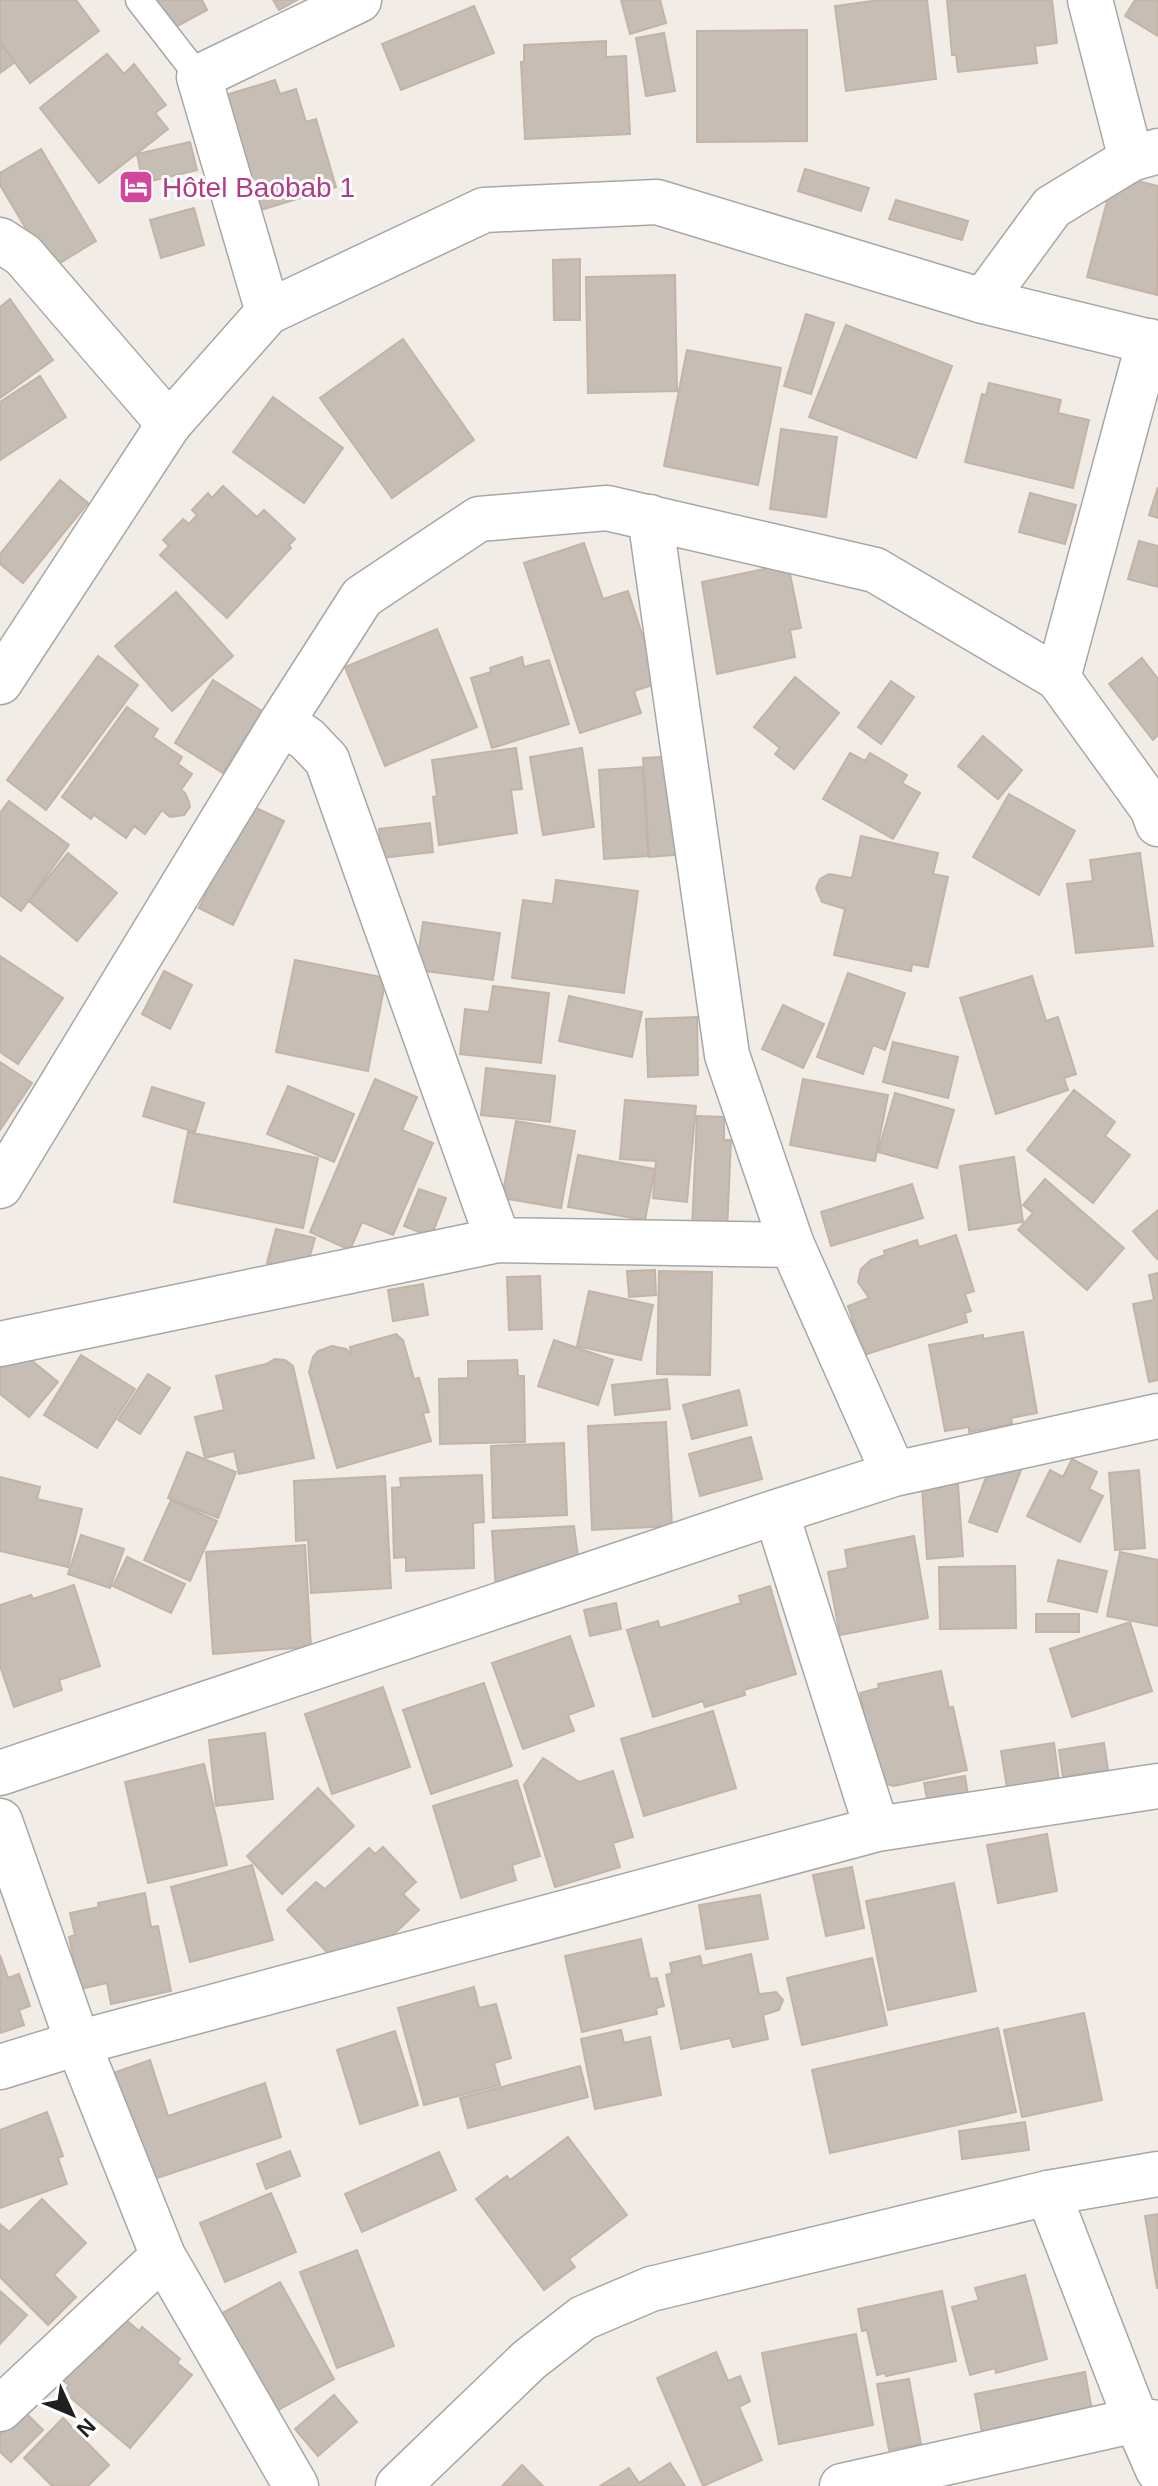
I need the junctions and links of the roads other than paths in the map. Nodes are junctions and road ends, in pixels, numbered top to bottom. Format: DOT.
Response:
graph roads {
  1 [pos="139,0"];
  2 [pos="359,0"];
  3 [pos="1090,0"];
  4 [pos="199,77"];
  5 [pos="1144,155"];
  6 [pos="0,240"];
  7 [pos="983,301"];
  8 [pos="268,312"];
  9 [pos="1154,342"];
  10 [pos="169,424"];
  11 [pos="650,517"];
  12 [pos="1058,678"];
  13 [pos="0,682"];
  14 [pos="282,722"];
  15 [pos="1158,824"];
  16 [pos="0,1186"];
  17 [pos="498,1240"];
  18 [pos="792,1245"];
  19 [pos="0,1344"];
  20 [pos="1158,1416"];
  21 [pos="894,1474"];
  22 [pos="776,1512"];
  23 [pos="0,1773"];
  24 [pos="1158,1786"];
  25 [pos="0,1821"];
  26 [pos="877,1829"];
  27 [pos="78,2043"];
  28 [pos="0,2067"];
  29 [pos="1158,2174"];
  30 [pos="1048,2193"];
  31 [pos="163,2256"];
  32 [pos="0,2409"];
  33 [pos="1147,2422"];
  34 [pos="1158,2470"];
  35 [pos="296,2486"];
  36 [pos="398,2486"];
  37 [pos="842,2486"];
  1 -- 4 [label="lane"];
  2 -- 4 [label="street"];
  3 -- 5 [label="street"];
  4 -- 8 [label="street"];
  5 -- 7 [label="street"];
  6 -- 10 [label="street"];
  7 -- 8 [label="street"];
  7 -- 9 [label="street"];
  8 -- 10 [label="street"];
  9 -- 12 [label="street"];
  10 -- 13 [label="street"];
  11 -- 12 [label="street"];
  11 -- 14 [label="street"];
  11 -- 18 [label="street"];
  12 -- 15 [label="street"];
  14 -- 16 [label="street"];
  14 -- 17 [label="street"];
  17 -- 18 [label="street"];
  17 -- 19 [label="street"];
  18 -- 21 [label="street"];
  20 -- 21 [label="street"];
  21 -- 22 [label="street"];
  22 -- 23 [label="street"];
  22 -- 26 [label="street"];
  24 -- 26 [label="street"];
  25 -- 27 [label="street"];
  26 -- 27 [label="street"];
  27 -- 28 [label="street"];
  27 -- 31 [label="street"];
  29 -- 30 [label="street"];
  30 -- 33 [label="street"];
  30 -- 36 [label="street"];
  31 -- 32 [label="street"];
  31 -- 35 [label="street"];
  33 -- 34 [label="street"];
  33 -- 37 [label="street"];
}
